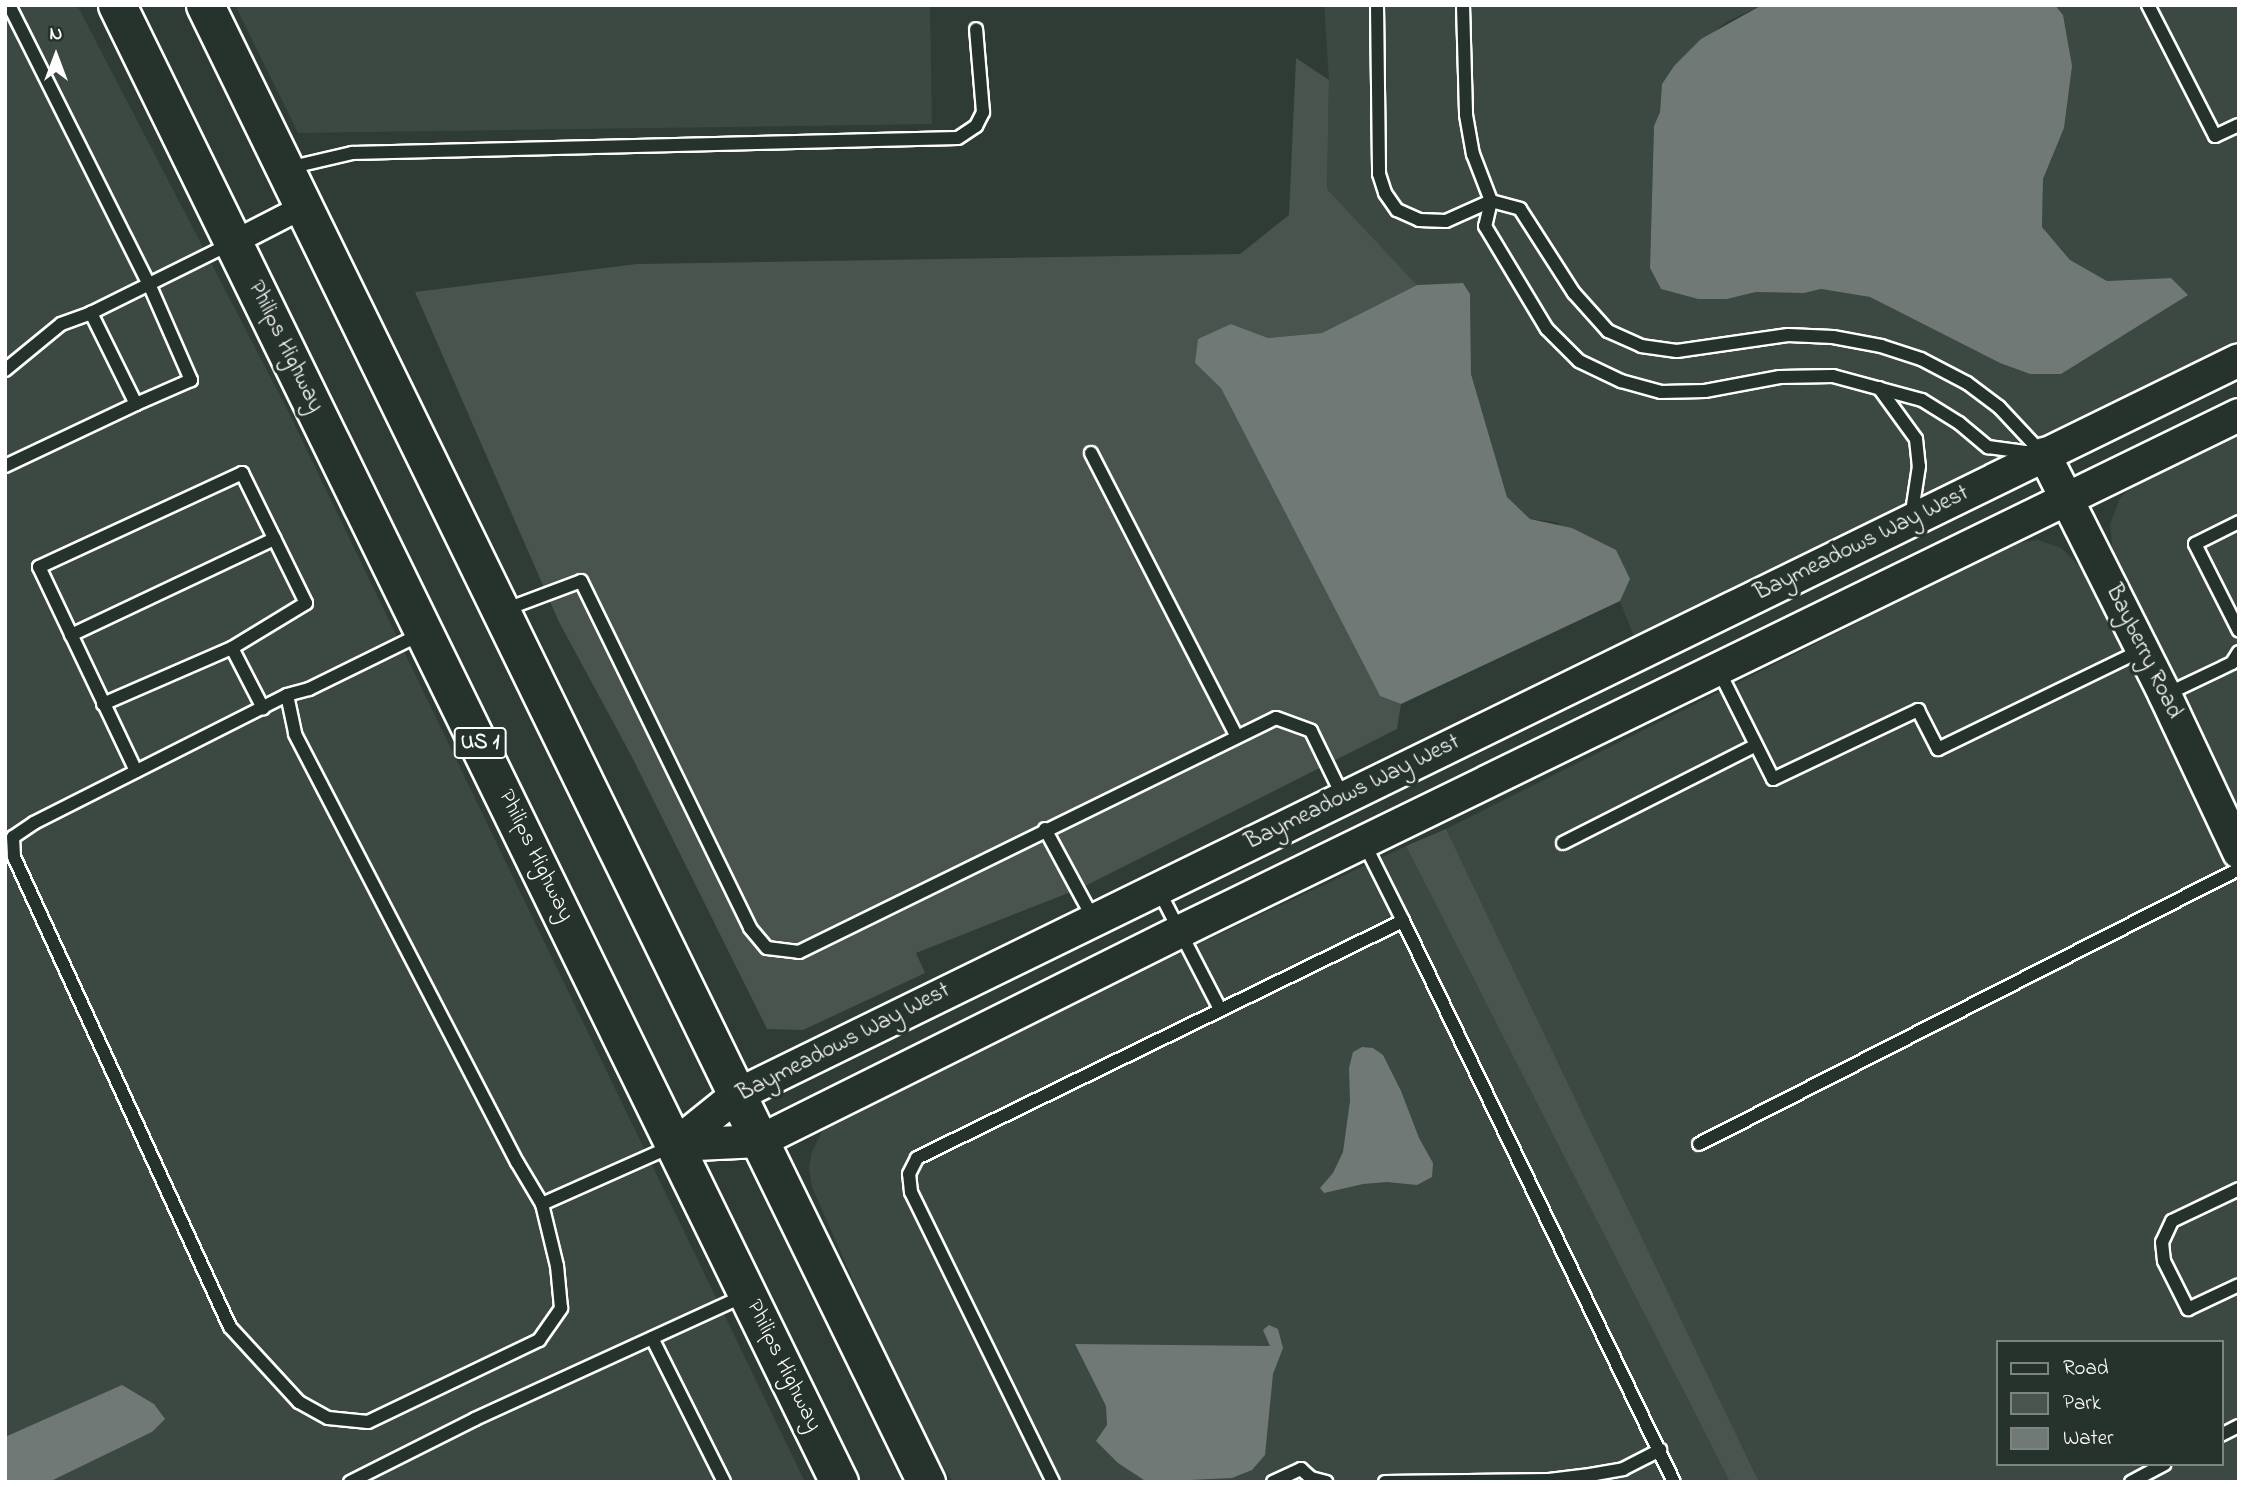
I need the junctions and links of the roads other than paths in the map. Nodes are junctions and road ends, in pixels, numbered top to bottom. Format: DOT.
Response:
graph roads {
  1 [pos="9,5"];
  2 [pos="117,5"];
  3 [pos="205,5"];
  4 [pos="1377,5"];
  5 [pos="1463,5"];
  6 [pos="2148,5"];
  7 [pos="976,29"];
  8 [pos="2239,125"];
  9 [pos="285,169"];
  10 [pos="1491,201"];
  11 [pos="303,206"];
  12 [pos="233,242"];
  13 [pos="149,284"];
  14 [pos="91,313"];
  15 [pos="2239,360"];
  16 [pos="5,370"];
  17 [pos="1879,387"];
  18 [pos="136,404"];
  19 [pos="2239,415"];
  20 [pos="1091,453"];
  21 [pos="2044,454"];
  22 [pos="5,466"];
  23 [pos="2067,499"];
  24 [pos="1910,520"];
  25 [pos="2239,522"];
  26 [pos="274,539"];
  27 [pos="501,611"];
  28 [pos="2239,631"];
  29 [pos="426,632"];
  30 [pos="71,635"];
  31 [pos="232,648"];
  32 [pos="2142,650"];
  33 [pos="2239,652"];
  34 [pos="1718,668"];
  35 [pos="287,695"];
  36 [pos="2165,695"];
  37 [pos="103,704"];
  38 [pos="263,708"];
  39 [pos="1237,737"];
  40 [pos="1756,746"];
  41 [pos="136,771"];
  42 [pos="1343,797"];
  43 [pos="1045,829"];
  44 [pos="10,834"];
  45 [pos="1364,843"];
  46 [pos="1563,843"];
  47 [pos="2239,852"];
  48 [pos="2239,869"];
  49 [pos="1158,889"];
  50 [pos="1094,920"];
  51 [pos="1403,921"];
  52 [pos="1179,932"];
  53 [pos="1220,1009"];
  54 [pos="737,1095"];
  55 [pos="760,1141"];
  56 [pos="1699,1144"];
  57 [pos="675,1145"];
  58 [pos="2239,1189"];
  59 [pos="542,1205"];
  60 [pos="2239,1285"];
  61 [pos="747,1294"];
  62 [pos="652,1338"];
  63 [pos="2239,1426"];
  64 [pos="2223,1434"];
  65 [pos="1660,1450"];
  66 [pos="2161,1466"];
  67 [pos="350,1482"];
  68 [pos="724,1482"];
  69 [pos="839,1482"];
  70 [pos="926,1482"];
  71 [pos="1053,1482"];
  72 [pos="1273,1482"];
  73 [pos="1326,1482"];
  74 [pos="1385,1482"];
  75 [pos="1674,1482"];
  76 [pos="2131,1482"];
  1 -- 13 [label="lane"];
  2 -- 12 [label="main road, Philips Highway / US 1"];
  3 -- 9 [label="main road"];
  4 -- 10 [label="lane"];
  5 -- 10 [label="lane"];
  6 -- 8 [label="lane"];
  7 -- 9 [label="lane"];
  9 -- 11 [label="main road"];
  10 -- 17 [label="lane"];
  10 -- 21 [label="lane"];
  11 -- 12 [label="street"];
  11 -- 27 [label="main road"];
  12 -- 13 [label="lane"];
  12 -- 29 [label="main road, Philips Highway / US 1"];
  13 -- 14 [label="lane"];
  13 -- 18 [label="lane"];
  14 -- 16 [label="lane"];
  14 -- 18 [label="lane"];
  15 -- 21 [label="street, Baymeadows Way West"];
  17 -- 21 [label="lane"];
  17 -- 24 [label="lane"];
  18 -- 22 [label="lane"];
  19 -- 23 [label="street, Baymeadows Way West"];
  20 -- 39 [label="lane"];
  21 -- 23 [label="street, Bayberry Road"];
  21 -- 24 [label="street, Baymeadows Way West"];
  23 -- 32 [label="street, Bayberry Road"];
  23 -- 34 [label="street, Baymeadows Way West"];
  24 -- 42 [label="street, Baymeadows Way West"];
  25 -- 28 [label="lane"];
  26 -- 30 [label="lane"];
  26 -- 30 [label="lane"];
  26 -- 31 [label="lane"];
  27 -- 43 [label="lane"];
  27 -- 54 [label="main road"];
  29 -- 35 [label="lane"];
  29 -- 57 [label="main road, Philips Highway / US 1"];
  30 -- 37 [label="lane"];
  31 -- 37 [label="lane"];
  31 -- 38 [label="lane"];
  32 -- 36 [label="street, Bayberry Road"];
  32 -- 40 [label="lane"];
  33 -- 36 [label="lane"];
  34 -- 40 [label="lane"];
  34 -- 45 [label="street, Baymeadows Way West"];
  35 -- 38 [label="lane"];
  35 -- 59 [label="lane"];
  36 -- 47 [label="street, Bayberry Road"];
  37 -- 41 [label="lane"];
  38 -- 41 [label="lane"];
  39 -- 42 [label="lane"];
  39 -- 43 [label="lane"];
  40 -- 46 [label="lane"];
  41 -- 44 [label="lane"];
  42 -- 49 [label="street, Baymeadows Way West"];
  43 -- 50 [label="lane"];
  44 -- 59 [label="lane"];
  45 -- 51 [label="lane"];
  45 -- 52 [label="street, Baymeadows Way West"];
  48 -- 56 [label="lane"];
  49 -- 50 [label="street, Baymeadows Way West"];
  49 -- 52 [label="lane"];
  50 -- 54 [label="street, Baymeadows Way West"];
  51 -- 53 [label="lane"];
  51 -- 65 [label="lane"];
  52 -- 53 [label="lane"];
  52 -- 55 [label="street, Baymeadows Way West"];
  53 -- 71 [label="lane"];
  54 -- 55 [label="main road"];
  54 -- 57 [label="street, Baymeadows Way West"];
  55 -- 57 [label="street, Baymeadows Way West"];
  55 -- 70 [label="main road"];
  57 -- 59 [label="lane"];
  57 -- 61 [label="main road, Philips Highway / US 1"];
  58 -- 60 [label="lane"];
  61 -- 62 [label="lane"];
  61 -- 69 [label="main road, Philips Highway / US 1"];
  62 -- 67 [label="lane"];
  62 -- 68 [label="lane"];
  63 -- 64 [label="lane"];
  65 -- 74 [label="lane"];
  65 -- 75 [label="lane"];
  66 -- 76 [label="lane"];
  72 -- 73 [label="lane"];
}
